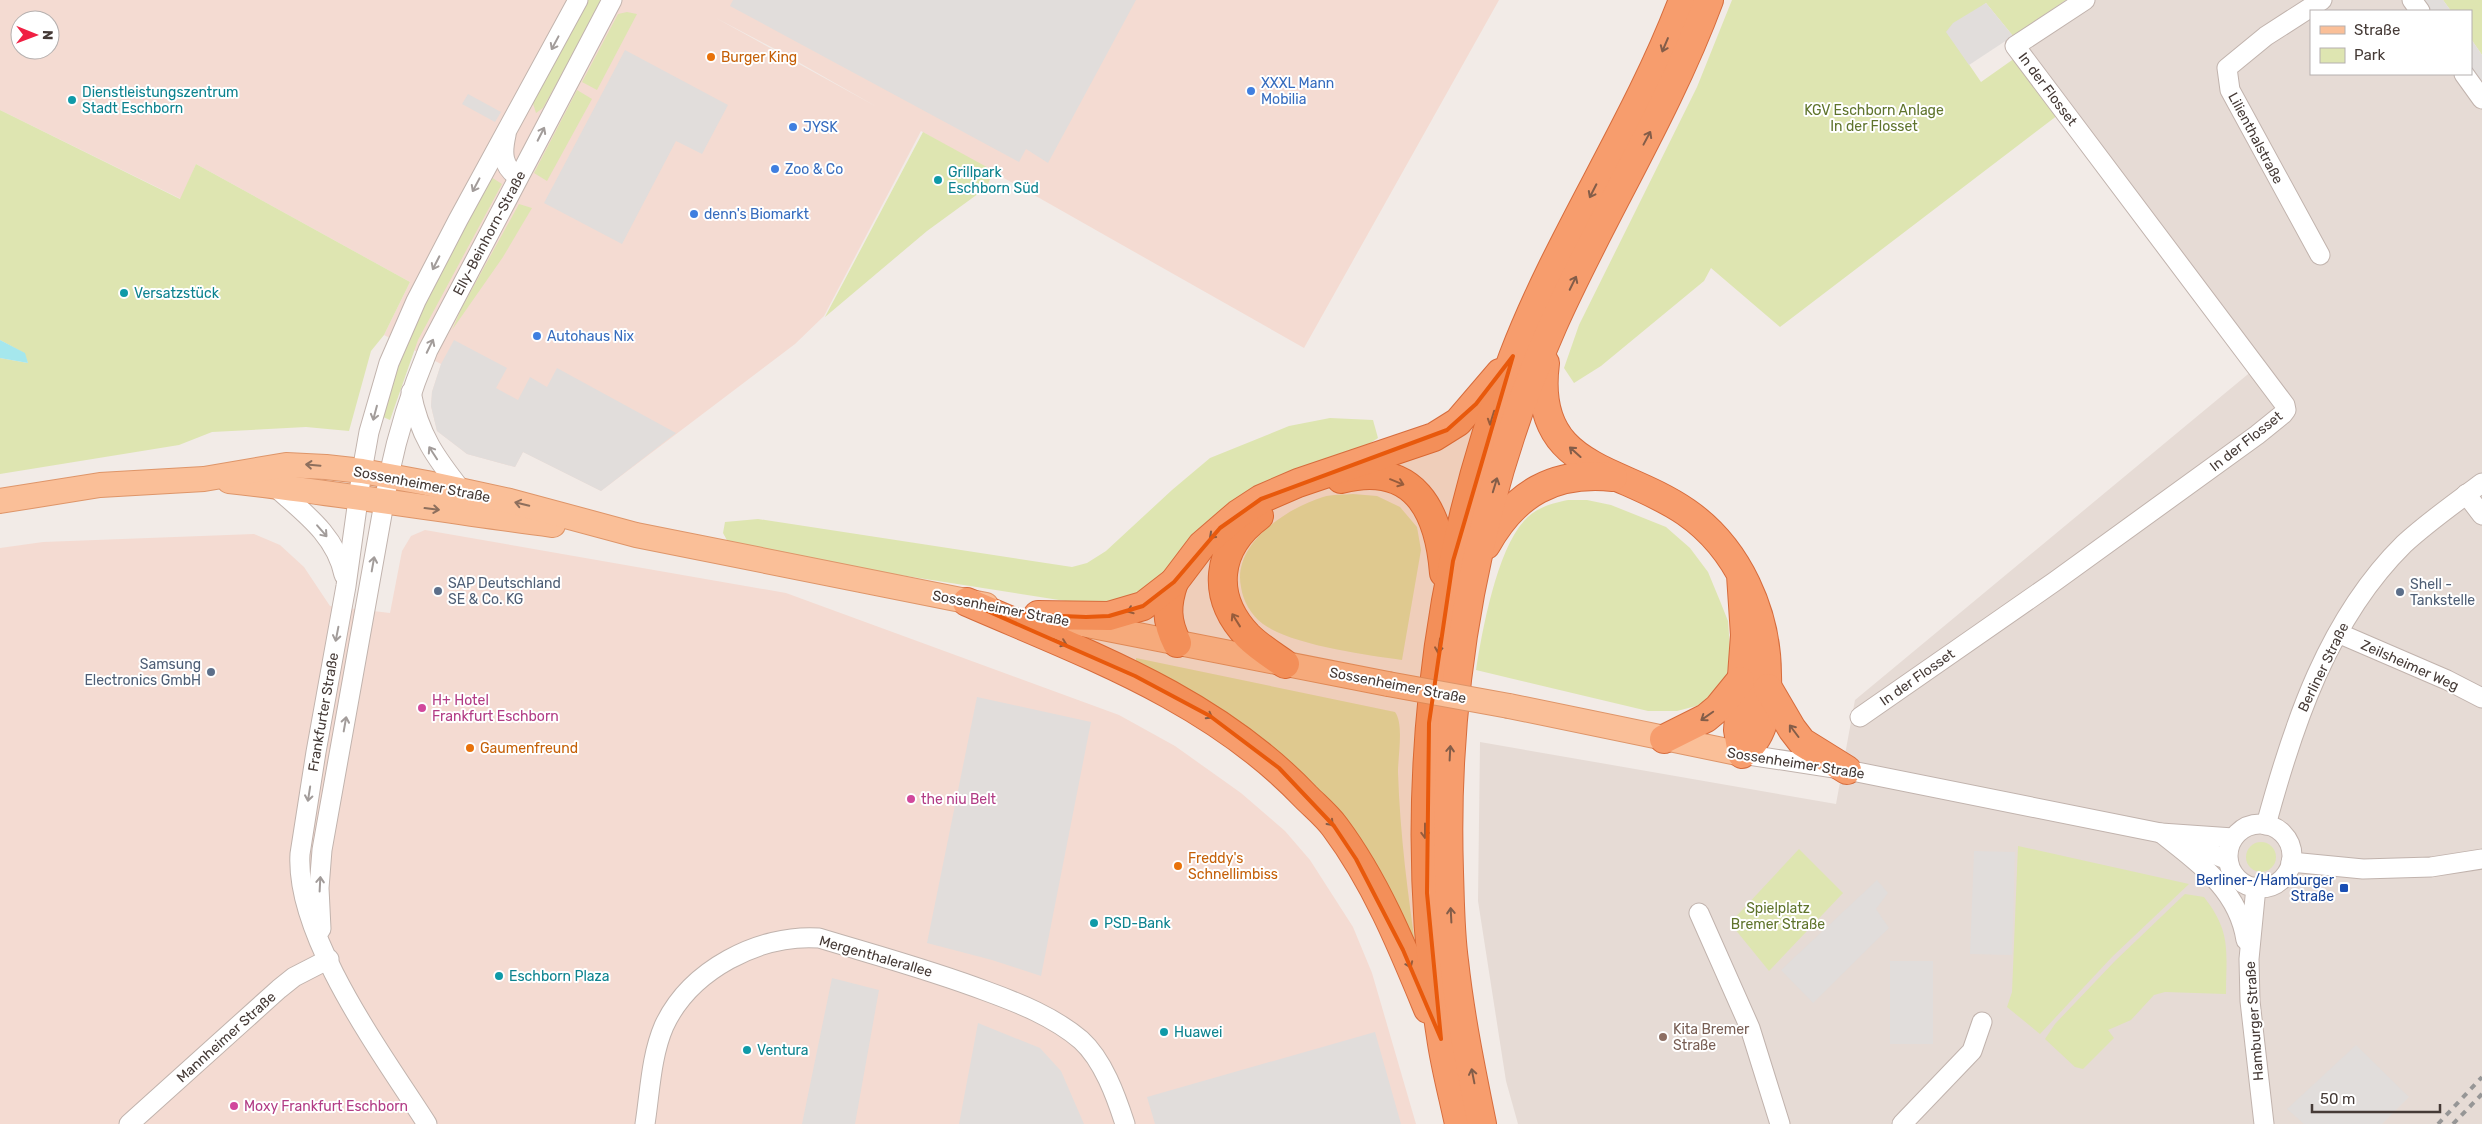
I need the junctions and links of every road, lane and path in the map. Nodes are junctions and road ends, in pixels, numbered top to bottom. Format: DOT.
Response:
graph roads {
  1 [pos="578,0"];
  2 [pos="612,0"];
  3 [pos="1683,0"];
  4 [pos="1709,0"];
  5 [pos="2085,0"];
  6 [pos="2322,0"];
  7 [pos="2465,75"];
  8 [pos="2482,99"];
  9 [pos="508,126"];
  10 [pos="518,177"];
  11 [pos="2320,255"];
  12 [pos="1552,327"];
  13 [pos="1514,356"];
  14 [pos="411,391"];
  15 [pos="362,471"];
  16 [pos="389,475"];
  17 [pos="1617,478"];
  18 [pos="204,479"];
  19 [pos="2482,482"];
  20 [pos="274,486"];
  21 [pos="462,491"];
  22 [pos="2466,494"];
  23 [pos="358,497"];
  24 [pos="0,501"];
  25 [pos="384,501"];
  26 [pos="2482,515"];
  27 [pos="636,535"];
  28 [pos="1475,566"];
  29 [pos="1741,575"];
  30 [pos="1174,582"];
  31 [pos="346,586"];
  32 [pos="1445,598"];
  33 [pos="967,602"];
  34 [pos="1038,616"];
  35 [pos="2338,633"];
  36 [pos="1177,643"];
  37 [pos="1285,664"];
  38 [pos="1740,681"];
  39 [pos="1768,688"];
  40 [pos="2482,698"];
  41 [pos="1860,717"];
  42 [pos="1664,739"];
  43 [pos="1742,754"];
  44 [pos="1847,770"];
  45 [pos="2266,825"];
  46 [pos="2161,833"];
  47 [pos="2234,838"];
  48 [pos="2482,859"];
  49 [pos="2228,860"];
  50 [pos="2291,862"];
  51 [pos="2256,887"];
  52 [pos="1699,913"];
  53 [pos="327,955"];
  54 [pos="2249,959"];
  55 [pos="1982,1022"];
  56 [pos="1441,1039"];
  57 [pos="129,1124"];
  58 [pos="427,1124"];
  59 [pos="645,1124"];
  60 [pos="1125,1124"];
  61 [pos="1459,1124"];
  62 [pos="1482,1124"];
  63 [pos="1780,1124"];
  64 [pos="1902,1124"];
  65 [pos="2264,1124"];
  1 -- 9 [label="street, one-way"];
  10 -- 2 [label="street, Elly-Beinhorn-Straße, one-way"];
  3 -- 13 [label="highway, one-way"];
  12 -- 4 [label="highway, one-way"];
  5 -- 41 [label="street, In der Flosset"];
  6 -- 11 [label="street, Lilienthalstraße"];
  7 -- 8 [label="street"];
  9 -- 10 [label="street"];
  9 -- 15 [label="street, one-way"];
  14 -- 10 [label="street, Elly-Beinhorn-Straße, one-way"];
  17 -- 12 [label="highway, one-way"];
  28 -- 12 [label="highway, one-way"];
  13 -- 30 [label="highway, one-way"];
  13 -- 32 [label="highway, one-way"];
  14 -- 16 [label="street, Elly-Beinhorn-Straße"];
  21 -- 14 [label="street, one-way"];
  15 -- 16 [label="main road, Sossenheimer Straße"];
  15 -- 18 [label="main road, Sossenheimer Straße, one-way"];
  15 -- 23 [label="street, Frankfurter Straße"];
  16 -- 21 [label="main road, Sossenheimer Straße"];
  16 -- 25 [label="street, Frankfurter Straße"];
  17 -- 28 [label="highway"];
  17 -- 29 [label="highway"];
  18 -- 20 [label="main road, Sossenheimer Straße"];
  18 -- 24 [label="main road, Sossenheimer Straße"];
  19 -- 22 [label="street, Berliner Straße"];
  20 -- 23 [label="main road, Sossenheimer Straße"];
  20 -- 31 [label="street, one-way"];
  27 -- 21 [label="main road, Sossenheimer Straße, one-way"];
  22 -- 26 [label="street"];
  22 -- 35 [label="street, Berliner Straße"];
  23 -- 25 [label="main road, Sossenheimer Straße"];
  23 -- 31 [label="street, Frankfurter Straße"];
  25 -- 27 [label="main road, Sossenheimer Straße, one-way"];
  53 -- 25 [label="street, Frankfurter Straße, one-way"];
  27 -- 33 [label="main road, Sossenheimer Straße"];
  62 -- 28 [label="highway, one-way"];
  29 -- 38 [label="highway"];
  29 -- 39 [label="highway"];
  30 -- 34 [label="highway, one-way"];
  30 -- 36 [label="highway"];
  31 -- 53 [label="street, Frankfurter Straße, one-way"];
  37 -- 32 [label="highway, one-way"];
  32 -- 56 [label="highway, one-way"];
  33 -- 34 [label="main road, Sossenheimer Straße"];
  33 -- 56 [label="highway, one-way"];
  34 -- 36 [label="main road, Sossenheimer Straße"];
  35 -- 40 [label="street, Zeilsheimer Weg"];
  35 -- 45 [label="street, Berliner Straße"];
  36 -- 37 [label="main road, Sossenheimer Straße"];
  37 -- 42 [label="main road, Sossenheimer Straße, bridge"];
  38 -- 42 [label="highway, one-way"];
  38 -- 43 [label="highway"];
  39 -- 43 [label="highway"];
  44 -- 39 [label="highway, one-way"];
  42 -- 43 [label="main road, Sossenheimer Straße"];
  43 -- 44 [label="street, Sossenheimer Straße"];
  44 -- 46 [label="street, Sossenheimer Straße"];
  45 -- 47 [label="street"];
  45 -- 50 [label="street"];
  46 -- 47 [label="street, Sossenheimer Straße"];
  46 -- 49 [label="street, Sossenheimer Straße"];
  46 -- 54 [label="street"];
  47 -- 49 [label="street"];
  48 -- 50 [label="street"];
  49 -- 51 [label="street"];
  50 -- 51 [label="street"];
  51 -- 54 [label="street, Hamburger Straße"];
  52 -- 63 [label="street"];
  53 -- 57 [label="street, Mannheimer Straße"];
  53 -- 58 [label="street, Frankfurter Straße"];
  54 -- 65 [label="street, Hamburger Straße"];
  55 -- 64 [label="street"];
  56 -- 61 [label="highway"];
  59 -- 60 [label="street, Mergenthalerallee"];
}
